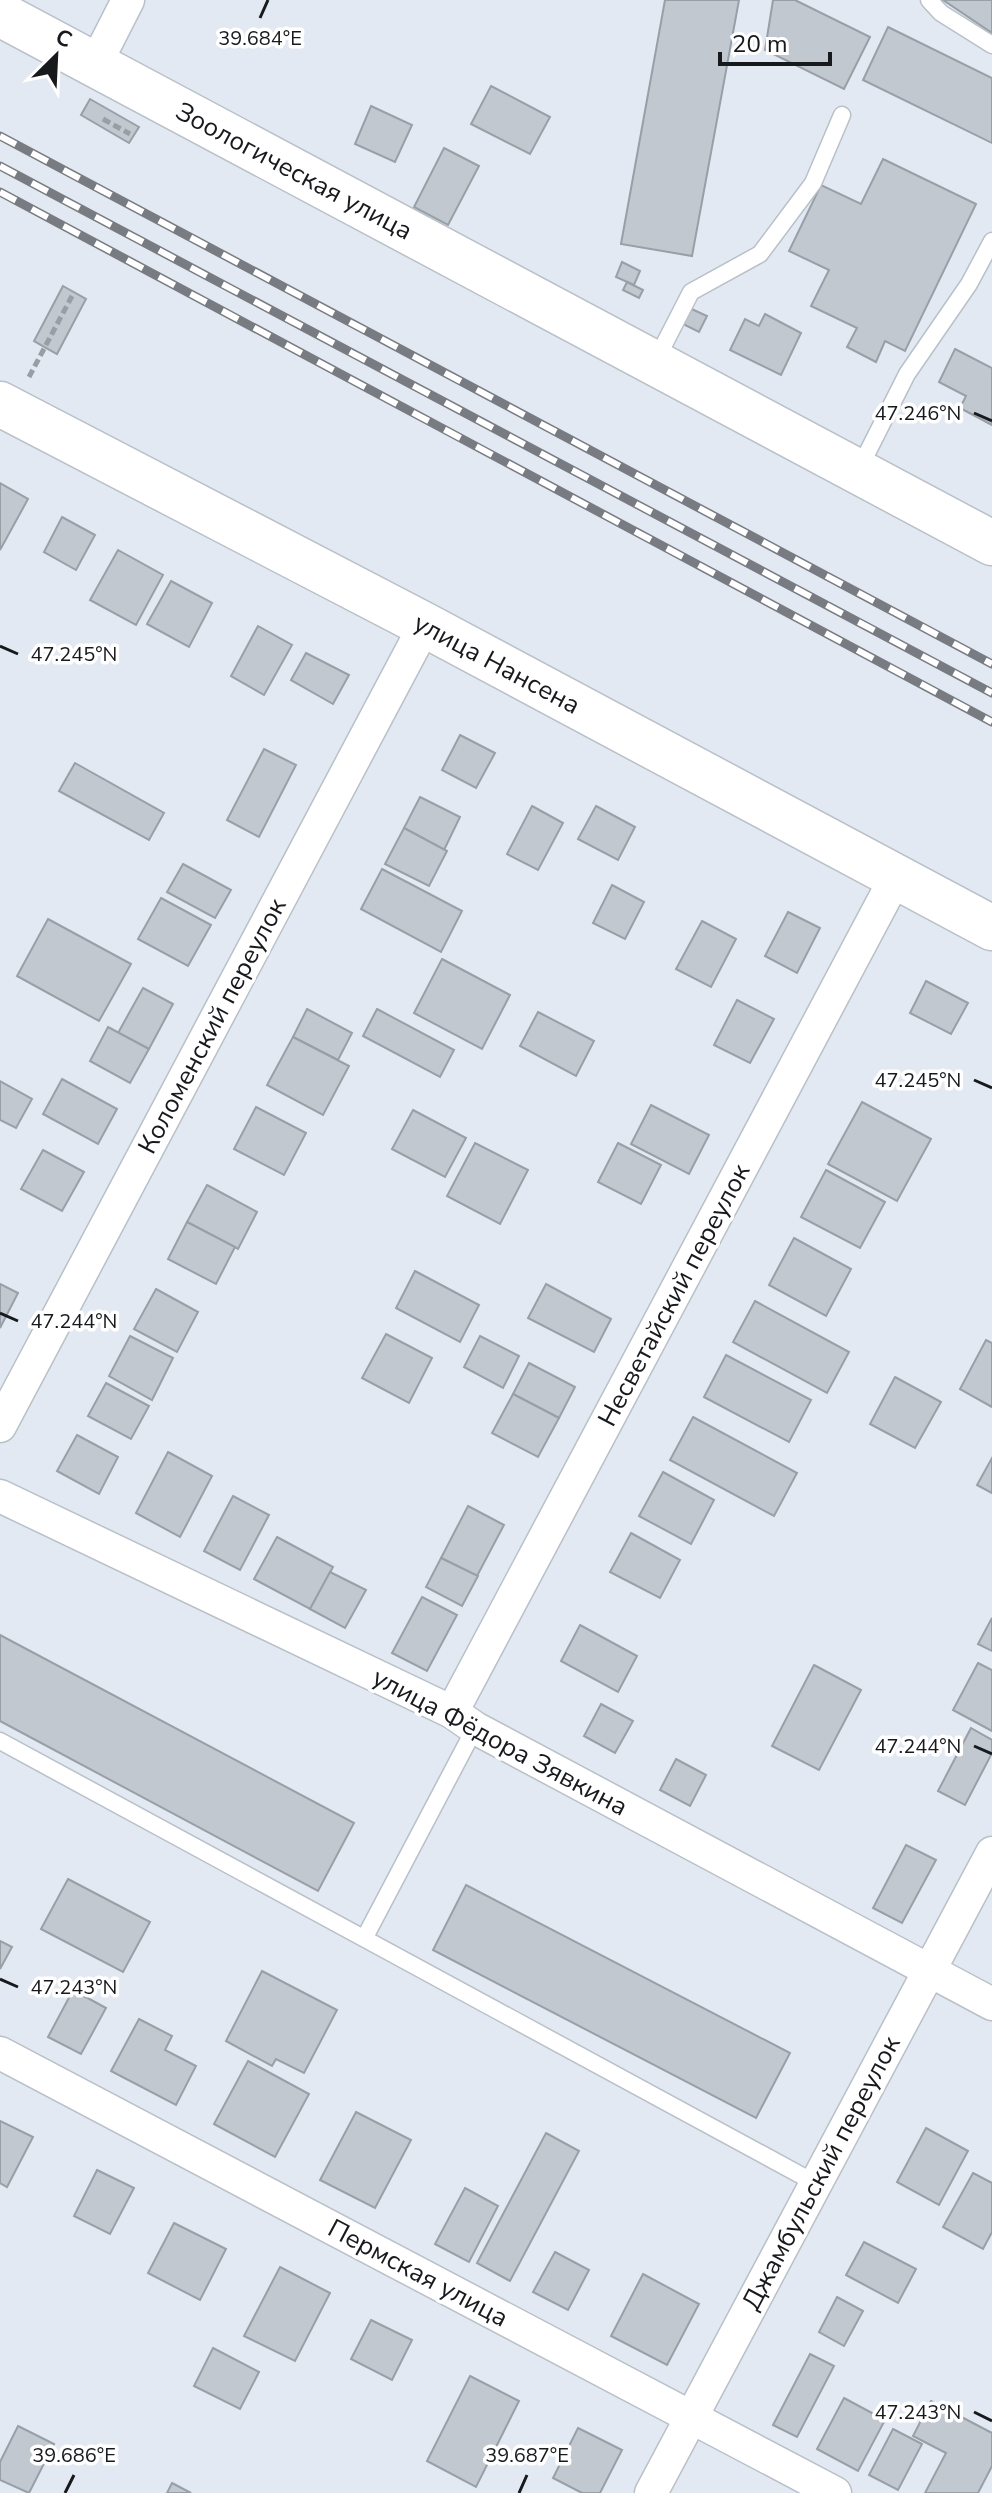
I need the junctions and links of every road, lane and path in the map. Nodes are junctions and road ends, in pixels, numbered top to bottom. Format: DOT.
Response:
graph roads {
  1 [pos="128,0"];
  2 [pos="929,0"];
  3 [pos="0,14"];
  4 [pos="992,45"];
  5 [pos="95,65"];
  6 [pos="92,112"];
  7 [pos="842,115"];
  8 [pos="130,134"];
  9 [pos="992,241"];
  10 [pos="72,296"];
  11 [pos="48,340"];
  12 [pos="655,363"];
  13 [pos="0,404"];
  14 [pos="858,473"];
  15 [pos="992,543"];
  16 [pos="425,625"];
  17 [pos="896,877"];
  18 [pos="992,928"];
  19 [pos="0,1426"];
  20 [pos="0,1496"];
  21 [pos="463,1720"];
  22 [pos="0,1741"];
  23 [pos="992,1853"];
  24 [pos="365,1937"];
  25 [pos="929,1971"];
  26 [pos="992,2004"];
  27 [pos="0,2053"];
  28 [pos="817,2184"];
  29 [pos="691,2417"];
  30 [pos="651,2493"];
  31 [pos="835,2493"];
  1 -- 5 [label="street"];
  2 -- 4 [label="lane"];
  3 -- 5 [label="main road, Зоологическая улица"];
  5 -- 12 [label="main road, Зоологическая улица"];
  6 -- 8 [label="path"];
  7 -- 12 [label="lane"];
  9 -- 14 [label="lane"];
  10 -- 11 [label="path"];
  12 -- 14 [label="main road"];
  13 -- 16 [label="main road, улица Нансена"];
  14 -- 15 [label="main road"];
  16 -- 17 [label="main road, улица Нансена"];
  16 -- 19 [label="street, Коломенский переулок"];
  17 -- 18 [label="main road, улица Нансена"];
  17 -- 21 [label="street, Несветайский переулок"];
  20 -- 21 [label="street, улица Фёдора Зявкина"];
  21 -- 24 [label="lane"];
  21 -- 25 [label="street, улица Фёдора Зявкина"];
  22 -- 24 [label="lane"];
  23 -- 25 [label="street, Джамбульский переулок"];
  24 -- 28 [label="lane"];
  25 -- 26 [label="street, улица Фёдора Зявкина"];
  25 -- 28 [label="street, Джамбульский переулок"];
  27 -- 29 [label="street, Пермская улица"];
  28 -- 29 [label="street, Джамбульский переулок"];
  29 -- 30 [label="street, Джамбульский переулок"];
  29 -- 31 [label="street, Пермская улица"];
}
